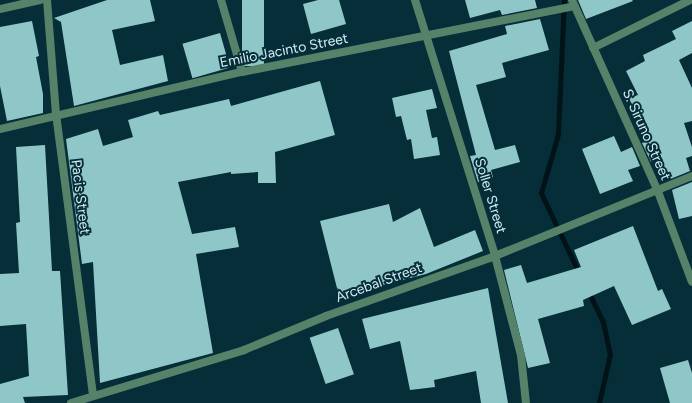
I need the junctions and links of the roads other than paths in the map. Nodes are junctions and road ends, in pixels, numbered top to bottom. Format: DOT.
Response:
graph roads {
  1 [pos="40,0"];
  2 [pos="47,0"];
  3 [pos="221,0"];
  4 [pos="415,0"];
  5 [pos="690,0"];
  6 [pos="573,3"];
  7 [pos="0,9"];
  8 [pos="427,37"];
  9 [pos="593,48"];
  10 [pos="242,72"];
  11 [pos="56,114"];
  12 [pos="0,129"];
  13 [pos="692,176"];
  14 [pos="657,189"];
  15 [pos="495,256"];
  16 [pos="692,282"];
  17 [pos="93,396"];
  18 [pos="71,403"];
  19 [pos="526,403"];
  1 -- 7 [label="street"];
  2 -- 11 [label="street, Pacis Street"];
  3 -- 10 [label="street"];
  4 -- 8 [label="street, Soller Street"];
  5 -- 9 [label="street"];
  6 -- 8 [label="street, Emilio Jacinto Street"];
  6 -- 9 [label="street, S. Siruno Street"];
  8 -- 10 [label="street, Emilio Jacinto Street"];
  8 -- 15 [label="street, Soller Street"];
  9 -- 14 [label="street, S. Siruno Street"];
  10 -- 11 [label="street, Emilio Jacinto Street"];
  11 -- 12 [label="street, Emilio Jacinto Street"];
  11 -- 17 [label="street, Pacis Street"];
  13 -- 14 [label="street, Arcebal Street"];
  14 -- 15 [label="street, Arcebal Street"];
  14 -- 16 [label="street, S. Siruno Street"];
  15 -- 17 [label="street, Arcebal Street"];
  15 -- 19 [label="street, Soller Street"];
  17 -- 18 [label="street, Arcebal Street"];
}
